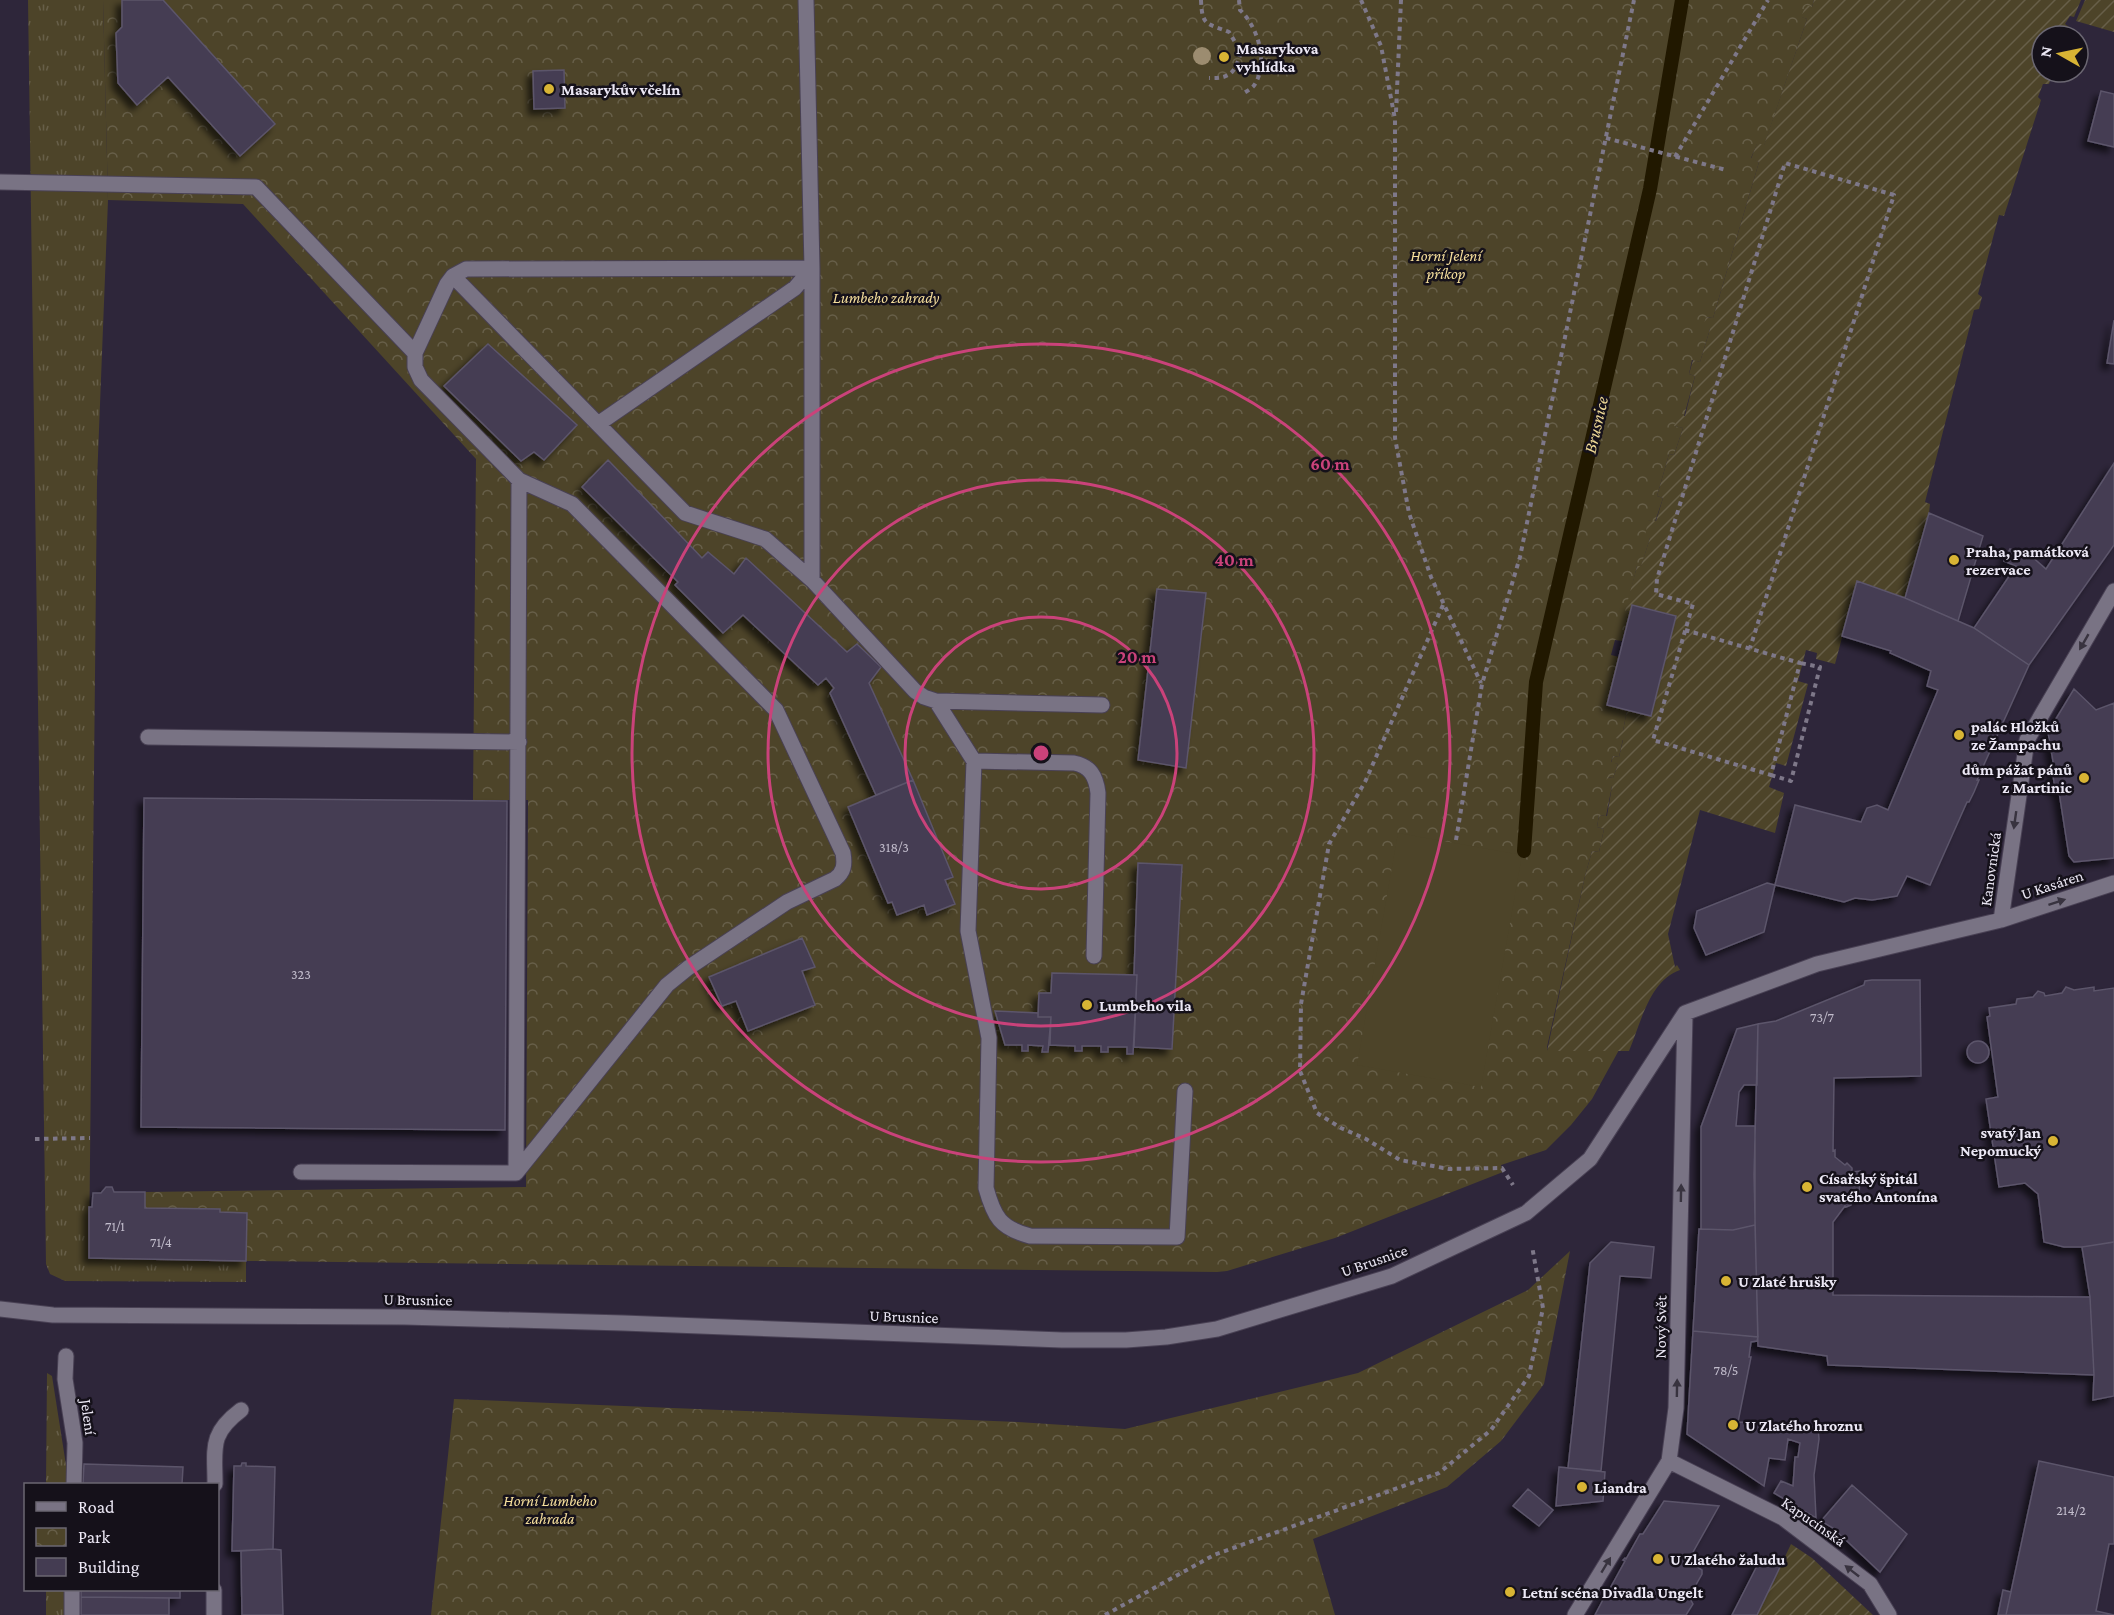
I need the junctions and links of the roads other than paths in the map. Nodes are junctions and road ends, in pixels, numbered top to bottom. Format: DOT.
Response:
graph roads {
  1 [pos="806,0"];
  2 [pos="0,182"];
  3 [pos="813,268"];
  4 [pos="453,276"];
  5 [pos="415,353"];
  6 [pos="598,424"];
  7 [pos="519,480"];
  8 [pos="812,580"];
  9 [pos="2114,591"];
  10 [pos="936,701"];
  11 [pos="1102,705"];
  12 [pos="148,737"];
  13 [pos="519,742"];
  14 [pos="974,762"];
  15 [pos="2114,883"];
  16 [pos="2001,920"];
  17 [pos="1094,956"];
  18 [pos="1685,1013"];
  19 [pos="1185,1091"];
  20 [pos="302,1172"];
  21 [pos="516,1173"];
  22 [pos="0,1309"];
  23 [pos="66,1356"];
  24 [pos="242,1410"];
  25 [pos="1669,1461"];
  26 [pos="74,1483"];
  27 [pos="215,1483"];
  28 [pos="72,1591"];
  29 [pos="214,1591"];
  30 [pos="72,1615"];
  31 [pos="214,1615"];
  32 [pos="1575,1615"];
  33 [pos="1888,1615"];
  1 -- 3 [label="street"];
  2 -- 5 [label="street"];
  3 -- 4 [label="street"];
  3 -- 6 [label="street"];
  3 -- 8 [label="street"];
  4 -- 5 [label="street"];
  4 -- 6 [label="street"];
  5 -- 7 [label="street"];
  6 -- 8 [label="street"];
  7 -- 13 [label="street"];
  7 -- 21 [label="street"];
  8 -- 10 [label="street"];
  9 -- 16 [label="street, Kanovnická, one-way"];
  10 -- 11 [label="street"];
  10 -- 14 [label="street"];
  12 -- 13 [label="street"];
  13 -- 21 [label="street"];
  14 -- 17 [label="street"];
  14 -- 19 [label="street"];
  16 -- 15 [label="street, U Kasáren, one-way"];
  16 -- 18 [label="street, Kanovnická"];
  18 -- 22 [label="street, U Brusnice"];
  25 -- 18 [label="street, Nový Svět, one-way"];
  20 -- 21 [label="street"];
  23 -- 26 [label="street, Jelení"];
  24 -- 27 [label="street"];
  32 -- 25 [label="street, Nový Svět, one-way"];
  33 -- 25 [label="street, Kapucínská, one-way"];
  28 -- 30 [label="street"];
  29 -- 31 [label="street"];
}
